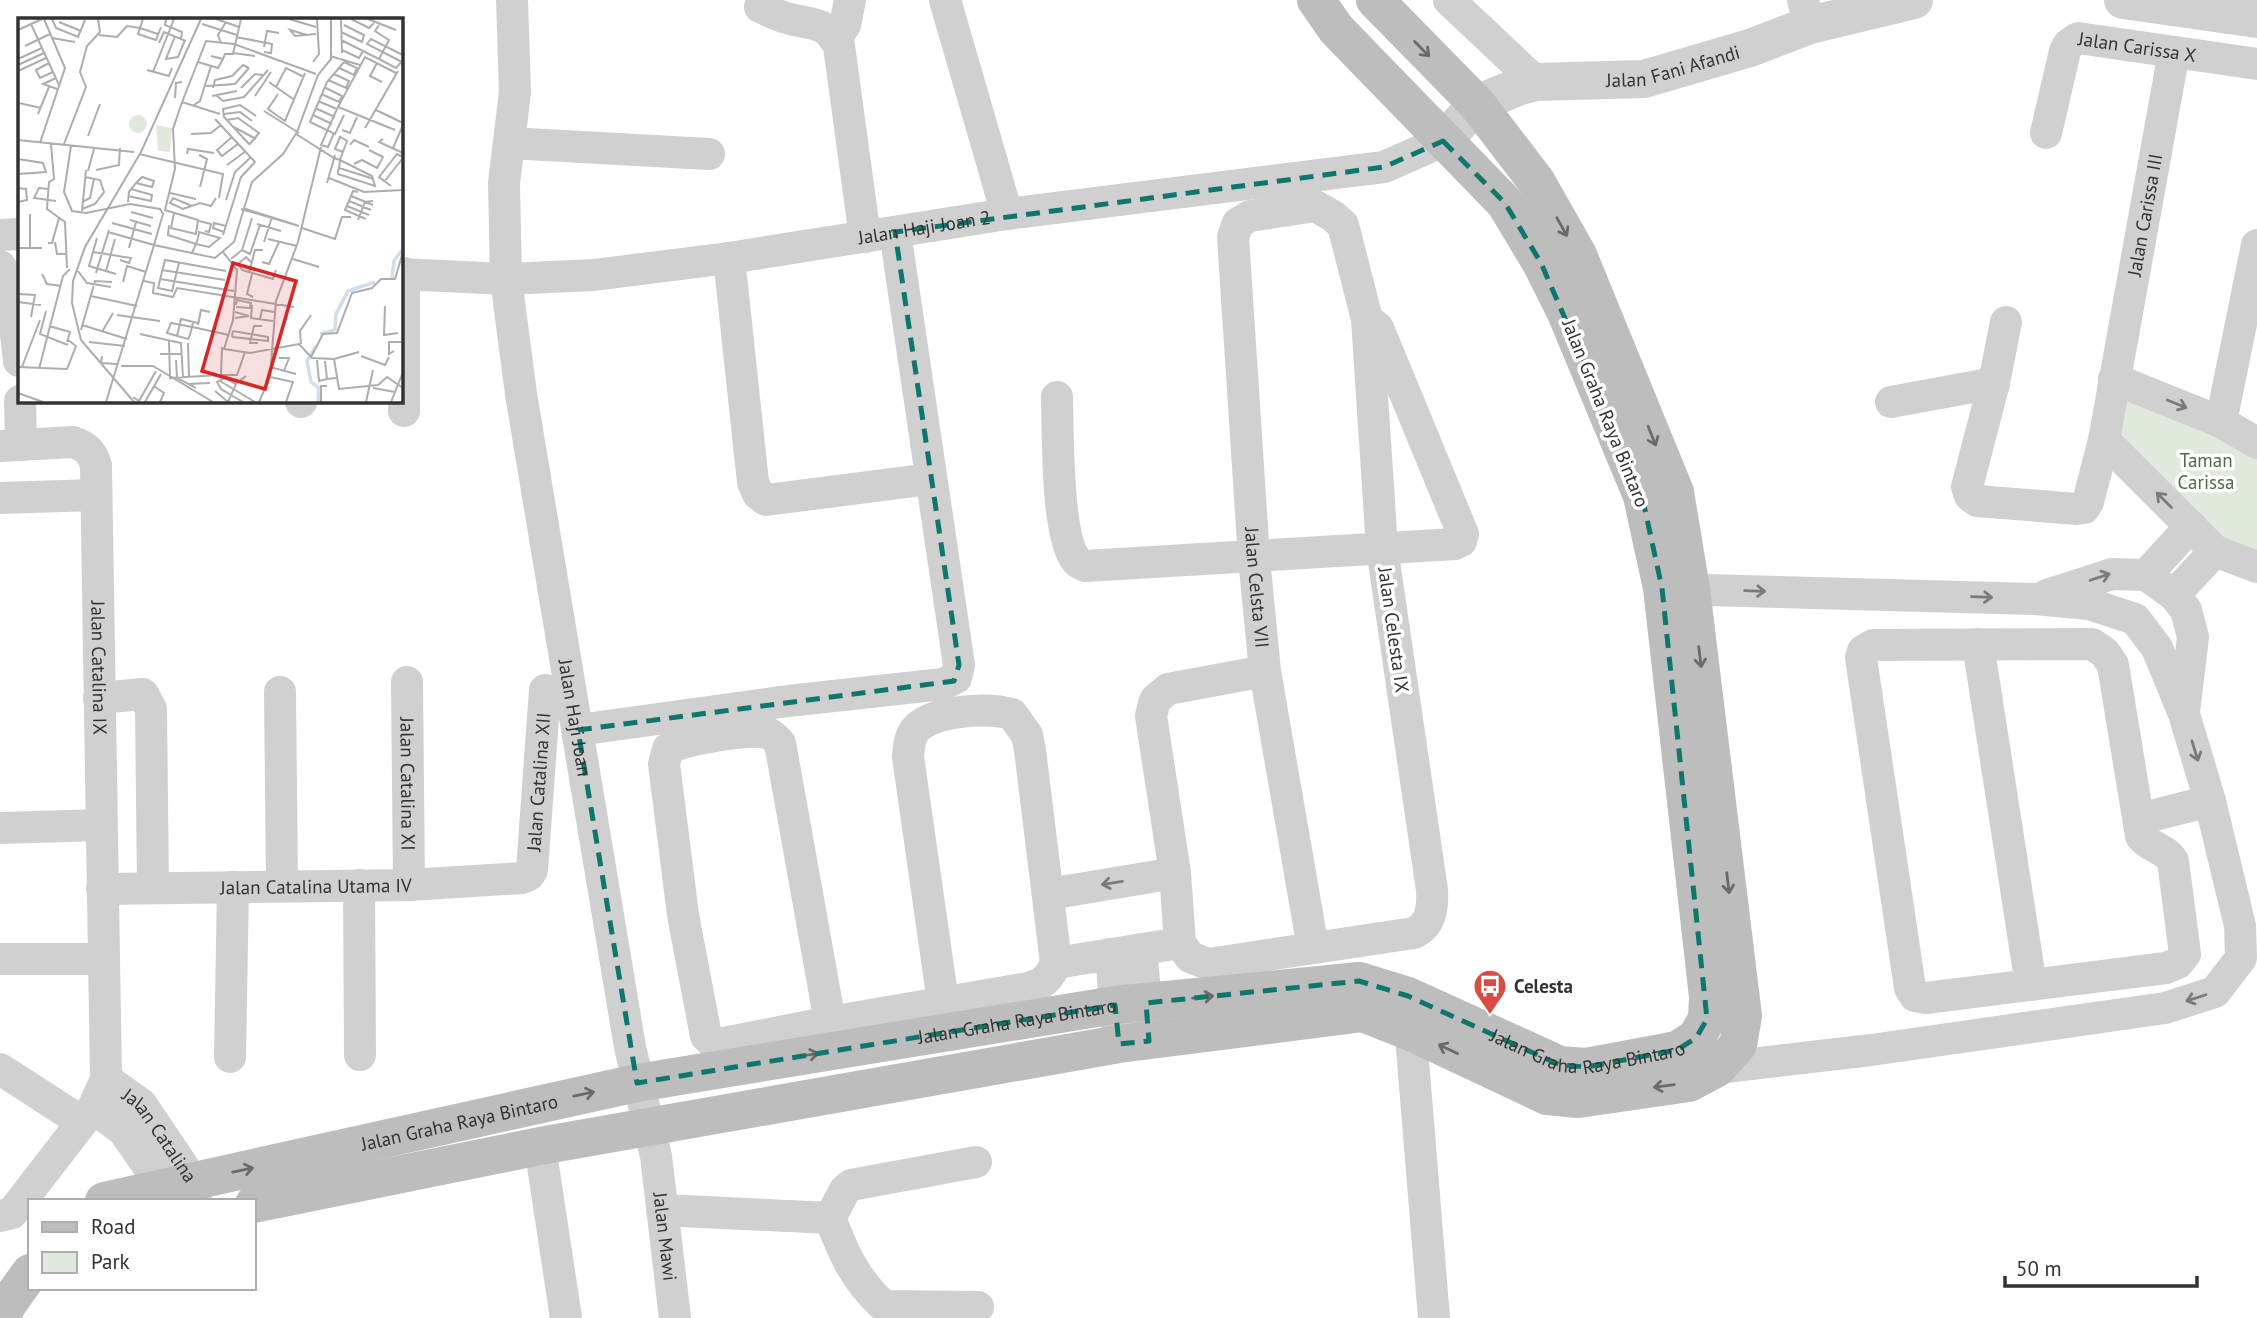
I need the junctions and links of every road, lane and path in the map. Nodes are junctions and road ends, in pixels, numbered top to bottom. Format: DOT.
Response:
graph roads {
  1 [pos="512,0"];
  2 [pos="850,0"];
  3 [pos="944,0"];
  4 [pos="1316,0"];
  5 [pos="1375,0"];
  6 [pos="1449,0"];
  7 [pos="1913,0"];
  8 [pos="2123,0"];
  9 [pos="761,7"];
  10 [pos="1807,13"];
  11 [pos="2257,19"];
  12 [pos="835,38"];
  13 [pos="2174,52"];
  14 [pos="2257,64"];
  15 [pos="1536,82"];
  16 [pos="1477,104"];
  17 [pos="2046,133"];
  18 [pos="1443,141"];
  19 [pos="509,143"];
  20 [pos="709,154"];
  21 [pos="1007,214"];
  22 [pos="1238,223"];
  23 [pos="18,234"];
  24 [pos="880,234"];
  25 [pos="0,235"];
  26 [pos="2257,245"];
  27 [pos="729,258"];
  28 [pos="0,266"];
  29 [pos="402,274"];
  30 [pos="506,279"];
  31 [pos="1367,319"];
  32 [pos="2006,322"];
  33 [pos="18,352"];
  34 [pos="2114,379"];
  35 [pos="1994,383"];
  36 [pos="1058,397"];
  37 [pos="20,402"];
  38 [pos="1891,402"];
  39 [pos="404,411"];
  40 [pos="2221,422"];
  41 [pos="2104,440"];
  42 [pos="2257,443"];
  43 [pos="10,445"];
  44 [pos="930,480"];
  45 [pos="95,495"];
  46 [pos="0,498"];
  47 [pos="2191,526"];
  48 [pos="1382,548"];
  49 [pos="2215,551"];
  50 [pos="1254,558"];
  51 [pos="2257,567"];
  52 [pos="2146,575"];
  53 [pos="1677,589"];
  54 [pos="2174,595"];
  55 [pos="2035,599"];
  56 [pos="1978,644"];
  57 [pos="1265,671"];
  58 [pos="407,682"];
  59 [pos="545,690"];
  60 [pos="280,692"];
  61 [pos="99,698"];
  62 [pos="2184,715"];
  63 [pos="578,730"];
  64 [pos="2210,801"];
  65 [pos="2139,819"];
  66 [pos="101,825"];
  67 [pos="0,828"];
  68 [pos="1175,873"];
  69 [pos="529,875"];
  70 [pos="359,885"];
  71 [pos="409,885"];
  72 [pos="282,886"];
  73 [pos="233,887"];
  74 [pos="153,888"];
  75 [pos="102,889"];
  76 [pos="1048,894"];
  77 [pos="1180,943"];
  78 [pos="1313,948"];
  79 [pos="1126,951"];
  80 [pos="0,959"];
  81 [pos="104,959"];
  82 [pos="1056,962"];
  83 [pos="2249,963"];
  84 [pos="2031,985"];
  85 [pos="943,1002"];
  86 [pos="1130,1004"];
  87 [pos="1409,1014"];
  88 [pos="830,1022"];
  89 [pos="1134,1043"];
  90 [pos="1677,1050"];
  91 [pos="360,1055"];
  92 [pos="230,1057"];
  93 [pos="1717,1068"];
  94 [pos="0,1069"];
  95 [pos="106,1079"];
  96 [pos="637,1083"];
  97 [pos="87,1115"];
  98 [pos="652,1141"];
  99 [pos="540,1146"];
  100 [pos="976,1162"];
  101 [pos="180,1192"];
  102 [pos="121,1199"];
  103 [pos="256,1204"];
  104 [pos="663,1210"];
  105 [pos="0,1216"];
  106 [pos="830,1218"];
  107 [pos="28,1276"];
  108 [pos="49,1290"];
  109 [pos="978,1307"];
  110 [pos="2,1318"];
  111 [pos="24,1318"];
  112 [pos="566,1318"];
  113 [pos="676,1318"];
  114 [pos="1434,1318"];
  1 -- 19 [label="street, Jalan Haji Joan"];
  2 -- 12 [label="street"];
  3 -- 21 [label="street"];
  4 -- 18 [label="main road, Jalan Graha Raya Bintaro"];
  5 -- 16 [label="main road, Jalan Graha Raya Bintaro, one-way"];
  6 -- 15 [label="street"];
  7 -- 10 [label="street, Jalan Fani Afandi"];
  8 -- 11 [label="street"];
  9 -- 12 [label="street"];
  10 -- 15 [label="street, Jalan Fani Afandi"];
  12 -- 24 [label="street"];
  13 -- 14 [label="street, Jalan Carissa X"];
  13 -- 17 [label="street, Jalan Carissa X"];
  13 -- 34 [label="street, Jalan Carissa III"];
  15 -- 16 [label="street, Jalan Fani Afandi"];
  16 -- 18 [label="street, Jalan Fani Afandi"];
  16 -- 53 [label="main road, Jalan Graha Raya Bintaro, one-way"];
  18 -- 21 [label="street, Jalan Haji Joan 2"];
  18 -- 53 [label="main road, Jalan Graha Raya Bintaro"];
  19 -- 20 [label="street"];
  19 -- 30 [label="street, Jalan Haji Joan"];
  21 -- 24 [label="street, Jalan Haji Joan 2"];
  22 -- 31 [label="street, Jalan Celesta IX"];
  22 -- 50 [label="street, Jalan Celsta VII"];
  23 -- 25 [label="street"];
  24 -- 27 [label="street, Jalan Haji Joan 2"];
  24 -- 44 [label="street"];
  26 -- 40 [label="street"];
  27 -- 30 [label="street, Jalan Haji Joan 2"];
  27 -- 44 [label="street"];
  28 -- 33 [label="street"];
  29 -- 30 [label="street, Jalan Haji Joan 2"];
  29 -- 39 [label="street"];
  30 -- 63 [label="street, Jalan Haji Joan"];
  31 -- 48 [label="street, Jalan Celesta IX"];
  31 -- 48 [label="street, Jalan Celesta IX"];
  32 -- 35 [label="street"];
  34 -- 40 [label="street, one-way"];
  34 -- 41 [label="street, Jalan Carissa III"];
  35 -- 38 [label="street"];
  35 -- 41 [label="street, Jalan Carissa III"];
  36 -- 50 [label="street"];
  37 -- 43 [label="street"];
  40 -- 42 [label="street"];
  47 -- 41 [label="street, one-way"];
  43 -- 45 [label="street, Jalan Catalina IX"];
  44 -- 63 [label="street"];
  45 -- 46 [label="street"];
  45 -- 61 [label="street, Jalan Catalina IX"];
  47 -- 49 [label="street"];
  47 -- 52 [label="street"];
  48 -- 50 [label="street"];
  48 -- 78 [label="street, Jalan Celesta IX"];
  49 -- 51 [label="street"];
  49 -- 54 [label="street"];
  50 -- 57 [label="street, Jalan Celsta VII"];
  52 -- 54 [label="street"];
  55 -- 52 [label="street, one-way"];
  53 -- 55 [label="street, one-way"];
  53 -- 90 [label="main road, Jalan Graha Raya Bintaro"];
  53 -- 93 [label="main road, Jalan Graha Raya Bintaro, one-way"];
  54 -- 62 [label="street"];
  55 -- 62 [label="street"];
  56 -- 65 [label="street"];
  56 -- 84 [label="street"];
  56 -- 84 [label="street"];
  57 -- 68 [label="street"];
  57 -- 78 [label="street, Jalan Celsta VII"];
  58 -- 71 [label="street, Jalan Catalina XI"];
  59 -- 69 [label="street, Jalan Catalina XII"];
  60 -- 72 [label="street"];
  61 -- 66 [label="street, Jalan Catalina IX"];
  61 -- 74 [label="street"];
  62 -- 64 [label="street, one-way"];
  63 -- 96 [label="street, Jalan Haji Joan"];
  64 -- 65 [label="street"];
  64 -- 83 [label="street"];
  65 -- 84 [label="street"];
  66 -- 67 [label="street"];
  66 -- 75 [label="street, Jalan Catalina IX"];
  68 -- 76 [label="street, one-way"];
  68 -- 77 [label="street"];
  69 -- 71 [label="street, Jalan Catalina Utama IV"];
  70 -- 71 [label="street, Jalan Catalina Utama IV"];
  70 -- 72 [label="street, Jalan Catalina Utama IV"];
  70 -- 91 [label="street"];
  72 -- 73 [label="street, Jalan Catalina Utama IV"];
  73 -- 74 [label="street, Jalan Catalina Utama IV"];
  73 -- 92 [label="street"];
  74 -- 75 [label="street, Jalan Catalina Utama IV"];
  75 -- 81 [label="street, Jalan Catalina IX"];
  76 -- 82 [label="street"];
  76 -- 85 [label="street"];
  77 -- 78 [label="street"];
  77 -- 79 [label="street"];
  79 -- 82 [label="street"];
  79 -- 86 [label="street"];
  80 -- 81 [label="street"];
  81 -- 95 [label="street, Jalan Catalina IX"];
  82 -- 85 [label="street"];
  83 -- 93 [label="street, one-way"];
  85 -- 88 [label="street"];
  86 -- 87 [label="main road, Jalan Graha Raya Bintaro, one-way"];
  86 -- 89 [label="street"];
  96 -- 86 [label="main road, Jalan Graha Raya Bintaro, one-way"];
  87 -- 89 [label="main road, Jalan Graha Raya Bintaro"];
  87 -- 90 [label="main road, Jalan Graha Raya Bintaro"];
  93 -- 87 [label="main road, Jalan Graha Raya Bintaro, one-way"];
  87 -- 114 [label="street"];
  88 -- 88 [label="street"];
  89 -- 98 [label="main road, Jalan Graha Raya Bintaro"];
  90 -- 93 [label="street"];
  94 -- 97 [label="street, Jalan Catalina"];
  95 -- 97 [label="street"];
  95 -- 101 [label="street, Jalan Catalina"];
  96 -- 98 [label="street, Jalan Haji Joan"];
  101 -- 96 [label="main road, Jalan Graha Raya Bintaro, one-way"];
  97 -- 101 [label="street, Jalan Catalina"];
  97 -- 105 [label="street"];
  98 -- 99 [label="main road, Jalan Graha Raya Bintaro"];
  98 -- 104 [label="street, Jalan Mawi"];
  99 -- 103 [label="main road, Jalan Graha Raya Bintaro"];
  99 -- 112 [label="street"];
  100 -- 106 [label="street"];
  101 -- 102 [label="main road, Jalan Graha Raya Bintaro"];
  104 -- 106 [label="street"];
  104 -- 113 [label="street, Jalan Mawi"];
  106 -- 109 [label="street"];
  107 -- 110 [label="main road"];
  108 -- 111 [label="main road"];
}
